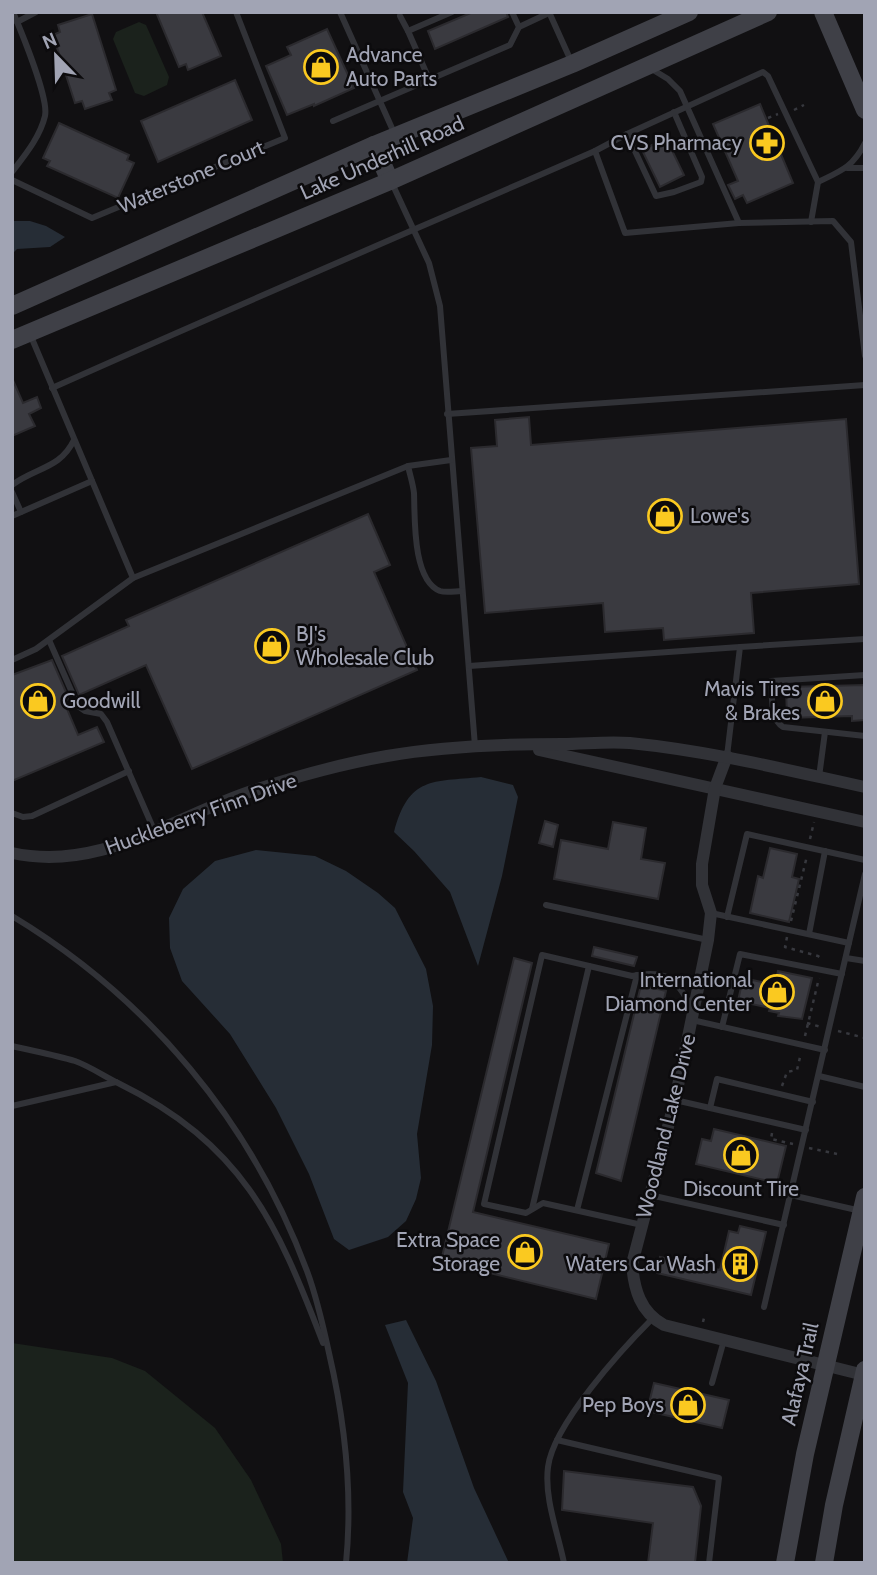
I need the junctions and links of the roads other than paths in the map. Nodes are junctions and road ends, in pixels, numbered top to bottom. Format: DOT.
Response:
graph roads {
  1 [pos="13,12"];
  2 [pos="36,12"];
  3 [pos="236,12"];
  4 [pos="340,12"];
  5 [pos="430,12"];
  6 [pos="452,12"];
  7 [pos="512,12"];
  8 [pos="689,12"];
  9 [pos="768,12"];
  10 [pos="823,12"];
  11 [pos="550,13"];
  12 [pos="400,16"];
  13 [pos="434,20"];
  14 [pos="17,22"];
  15 [pos="519,27"];
  16 [pos="408,31"];
  17 [pos="572,64"];
  18 [pos="645,66"];
  19 [pos="429,79"];
  20 [pos="380,101"];
  21 [pos="687,106"];
  22 [pos="865,110"];
  23 [pos="674,111"];
  24 [pos="333,121"];
  25 [pos="627,134"];
  26 [pos="395,137"];
  27 [pos="865,143"];
  28 [pos="374,145"];
  29 [pos="595,151"];
  30 [pos="847,168"];
  31 [pos="865,168"];
  32 [pos="12,172"];
  33 [pos="12,180"];
  34 [pos="390,181"];
  35 [pos="818,182"];
  36 [pos="811,222"];
  37 [pos="740,223"];
  38 [pos="415,230"];
  39 [pos="12,306"];
  40 [pos="30,333"];
  41 [pos="12,340"];
  42 [pos="865,356"];
  43 [pos="865,385"];
  44 [pos="52,388"];
  45 [pos="447,414"];
  46 [pos="74,440"];
  47 [pos="451,460"];
  48 [pos="408,466"];
  49 [pos="92,481"];
  50 [pos="12,485"];
  51 [pos="12,492"];
  52 [pos="21,512"];
  53 [pos="12,516"];
  54 [pos="133,578"];
  55 [pos="462,591"];
  56 [pos="865,639"];
  57 [pos="49,640"];
  58 [pos="740,647"];
  59 [pos="12,660"];
  60 [pos="469,666"];
  61 [pos="865,675"];
  62 [pos="825,732"];
  63 [pos="865,736"];
  64 [pos="515,744"];
  65 [pos="475,746"];
  66 [pos="727,757"];
  67 [pos="129,771"];
  68 [pos="819,777"];
  69 [pos="865,787"];
  70 [pos="715,788"];
  71 [pos="12,813"];
  72 [pos="865,822"];
  73 [pos="154,830"];
  74 [pos="825,851"];
  75 [pos="12,853"];
  76 [pos="865,860"];
  77 [pos="865,874"];
  78 [pos="546,905"];
  79 [pos="711,913"];
  80 [pos="12,916"];
  81 [pos="727,917"];
  82 [pos="809,934"];
  83 [pos="708,940"];
  84 [pos="849,943"];
  85 [pos="846,958"];
  86 [pos="865,961"];
  87 [pos="589,966"];
  88 [pos="842,974"];
  89 [pos="637,975"];
  90 [pos="693,1016"];
  91 [pos="722,1027"];
  92 [pos="12,1046"];
  93 [pos="825,1051"];
  94 [pos="819,1076"];
  95 [pos="116,1082"];
  96 [pos="865,1087"];
  97 [pos="674,1100"];
  98 [pos="813,1102"];
  99 [pos="12,1106"];
  100 [pos="710,1108"];
  101 [pos="806,1130"];
  102 [pos="650,1195"];
  103 [pos="791,1195"];
  104 [pos="863,1204"];
  105 [pos="532,1209"];
  106 [pos="577,1210"];
  107 [pos="642,1225"];
  108 [pos="784,1225"];
  109 [pos="764,1307"];
  110 [pos="652,1319"];
  111 [pos="724,1340"];
  112 [pos="332,1364"];
  113 [pos="825,1364"];
  114 [pos="864,1373"];
  115 [pos="712,1383"];
  116 [pos="557,1440"];
  117 [pos="346,1563"];
  118 [pos="565,1563"];
  119 [pos="709,1563"];
  120 [pos="785,1563"];
  121 [pos="824,1563"];
  1 -- 14 [label="lane"];
  2 -- 14 [label="lane"];
  3 -- 33 [label="lane, Waterstone Court"];
  4 -- 20 [label="lane"];
  5 -- 13 [label="lane"];
  6 -- 13 [label="lane"];
  7 -- 15 [label="lane"];
  8 -- 17 [label="street, Lake Underhill Road"];
  9 -- 18 [label="street, Lake Underhill Road"];
  10 -- 22 [label="street"];
  11 -- 15 [label="lane"];
  11 -- 17 [label="lane"];
  12 -- 16 [label="lane"];
  13 -- 16 [label="lane"];
  14 -- 32 [label="lane"];
  15 -- 19 [label="lane"];
  16 -- 19 [label="lane"];
  17 -- 26 [label="street, Lake Underhill Road"];
  18 -- 21 [label="lane"];
  18 -- 34 [label="street, Lake Underhill Road"];
  19 -- 20 [label="lane"];
  20 -- 24 [label="lane"];
  20 -- 26 [label="lane"];
  21 -- 23 [label="lane"];
  21 -- 35 [label="lane"];
  21 -- 37 [label="lane"];
  23 -- 25 [label="lane"];
  23 -- 25 [label="lane"];
  25 -- 29 [label="lane"];
  26 -- 28 [label="street, Lake Underhill Road"];
  27 -- 30 [label="lane"];
  28 -- 34 [label="street"];
  28 -- 39 [label="street, Lake Underhill Road"];
  29 -- 37 [label="lane"];
  29 -- 38 [label="lane"];
  30 -- 31 [label="lane"];
  30 -- 35 [label="lane"];
  34 -- 38 [label="lane"];
  34 -- 40 [label="street, Lake Underhill Road"];
  35 -- 36 [label="lane"];
  36 -- 37 [label="lane"];
  36 -- 42 [label="lane"];
  38 -- 44 [label="lane"];
  38 -- 45 [label="lane"];
  40 -- 41 [label="street, Lake Underhill Road"];
  40 -- 44 [label="lane"];
  43 -- 45 [label="lane"];
  44 -- 46 [label="lane"];
  45 -- 47 [label="lane"];
  46 -- 49 [label="lane"];
  46 -- 50 [label="lane"];
  47 -- 48 [label="lane"];
  47 -- 55 [label="lane"];
  48 -- 54 [label="lane"];
  48 -- 55 [label="lane"];
  49 -- 52 [label="lane"];
  49 -- 54 [label="lane"];
  51 -- 52 [label="lane"];
  52 -- 53 [label="lane"];
  54 -- 57 [label="lane"];
  55 -- 60 [label="lane"];
  56 -- 58 [label="lane"];
  57 -- 59 [label="lane"];
  57 -- 67 [label="lane"];
  58 -- 60 [label="lane"];
  58 -- 66 [label="lane"];
  60 -- 65 [label="lane"];
  61 -- 62 [label="lane"];
  62 -- 63 [label="lane"];
  62 -- 68 [label="lane"];
  64 -- 65 [label="street, Huckleberry Finn Drive"];
  64 -- 66 [label="street, Huckleberry Finn Drive"];
  64 -- 70 [label="street, Huckleberry Finn Drive"];
  65 -- 73 [label="street, Huckleberry Finn Drive"];
  66 -- 68 [label="street, Huckleberry Finn Drive"];
  66 -- 70 [label="street, Woodland Lake Drive"];
  67 -- 71 [label="lane"];
  67 -- 73 [label="lane"];
  68 -- 69 [label="street, Huckleberry Finn Drive"];
  70 -- 72 [label="street, Huckleberry Finn Drive"];
  70 -- 79 [label="street, Woodland Lake Drive"];
  73 -- 75 [label="street, Huckleberry Finn Drive"];
  74 -- 76 [label="lane"];
  74 -- 81 [label="lane"];
  74 -- 82 [label="lane"];
  77 -- 84 [label="lane"];
  78 -- 83 [label="lane"];
  79 -- 81 [label="lane"];
  79 -- 83 [label="street, Woodland Lake Drive"];
  80 -- 112 [label="lane"];
  81 -- 82 [label="lane"];
  82 -- 84 [label="lane"];
  83 -- 90 [label="street, Woodland Lake Drive"];
  84 -- 85 [label="lane"];
  85 -- 86 [label="lane"];
  85 -- 88 [label="lane"];
  87 -- 89 [label="lane"];
  87 -- 105 [label="lane"];
  87 -- 105 [label="lane"];
  88 -- 91 [label="lane"];
  88 -- 93 [label="lane"];
  89 -- 90 [label="lane"];
  89 -- 106 [label="lane"];
  90 -- 91 [label="lane"];
  90 -- 97 [label="street, Woodland Lake Drive"];
  91 -- 93 [label="lane"];
  92 -- 95 [label="lane"];
  93 -- 94 [label="lane"];
  94 -- 96 [label="lane"];
  94 -- 98 [label="lane"];
  95 -- 99 [label="lane"];
  95 -- 112 [label="lane"];
  97 -- 100 [label="lane"];
  97 -- 102 [label="street, Woodland Lake Drive"];
  98 -- 100 [label="lane"];
  98 -- 101 [label="lane"];
  100 -- 101 [label="lane"];
  101 -- 103 [label="lane"];
  102 -- 107 [label="street, Woodland Lake Drive"];
  102 -- 108 [label="lane"];
  103 -- 104 [label="lane"];
  103 -- 108 [label="lane"];
  104 -- 113 [label="street, Alafaya Trail"];
  105 -- 106 [label="lane"];
  106 -- 107 [label="lane"];
  107 -- 110 [label="street, Woodland Lake Drive"];
  108 -- 109 [label="lane"];
  110 -- 111 [label="street"];
  110 -- 116 [label="lane"];
  111 -- 113 [label="street"];
  111 -- 115 [label="lane"];
  112 -- 117 [label="lane"];
  113 -- 114 [label="street"];
  113 -- 120 [label="street, Alafaya Trail"];
  114 -- 121 [label="street"];
  116 -- 118 [label="lane"];
  116 -- 119 [label="lane"];
}
